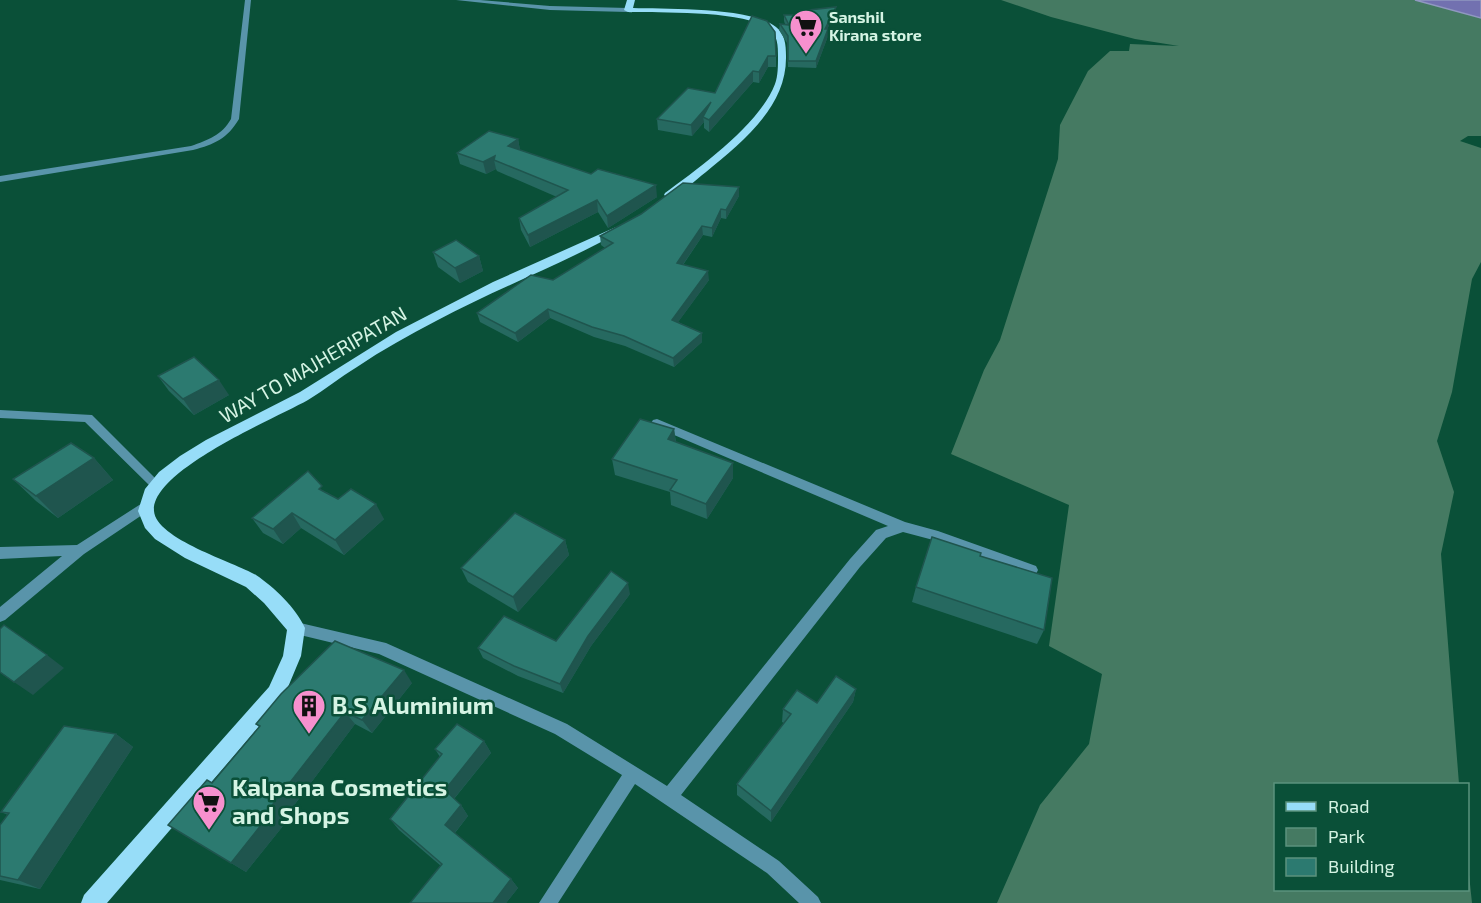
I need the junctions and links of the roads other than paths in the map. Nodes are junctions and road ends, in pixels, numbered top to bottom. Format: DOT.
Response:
graph roads {
  1 [pos="248,0"];
  2 [pos="459,0"];
  3 [pos="630,5"];
  4 [pos="0,179"];
  5 [pos="653,207"];
  6 [pos="628,223"];
  7 [pos="0,414"];
  8 [pos="657,423"];
  9 [pos="155,484"];
  10 [pos="147,505"];
  11 [pos="903,528"];
  12 [pos="79,550"];
  13 [pos="0,553"];
  14 [pos="1030,570"];
  15 [pos="0,616"];
  16 [pos="296,628"];
  17 [pos="633,773"];
  18 [pos="668,798"];
  19 [pos="92,903"];
  20 [pos="548,903"];
  21 [pos="812,903"];
  1 -- 4 [label="street"];
  2 -- 3 [label="street"];
  3 -- 5 [label="main road"];
  6 -- 9 [label="main road, WAY TO MAJHERIPATAN"];
  7 -- 9 [label="street"];
  8 -- 11 [label="street"];
  9 -- 10 [label="main road, WAY TO MAJHERIPATAN"];
  10 -- 12 [label="street"];
  10 -- 16 [label="main road"];
  11 -- 14 [label="street"];
  11 -- 18 [label="street"];
  12 -- 13 [label="street"];
  12 -- 15 [label="street"];
  16 -- 17 [label="street"];
  16 -- 19 [label="main road"];
  17 -- 18 [label="street"];
  17 -- 20 [label="street"];
  18 -- 21 [label="street"];
}
